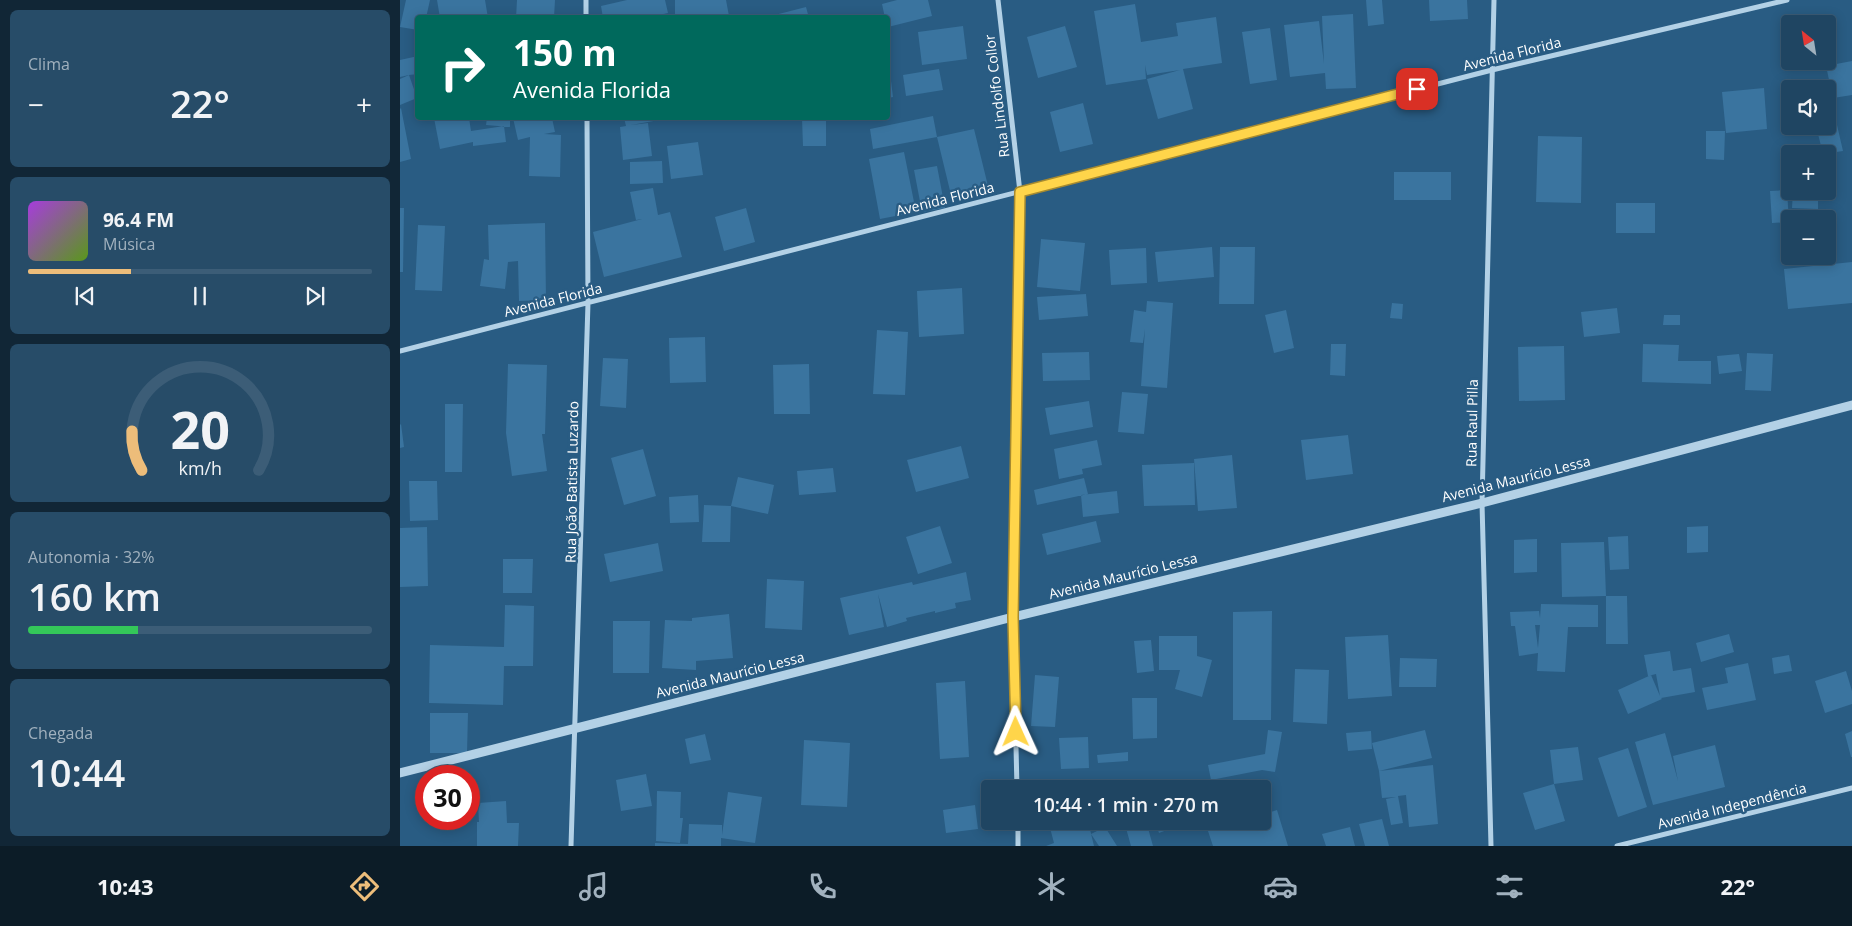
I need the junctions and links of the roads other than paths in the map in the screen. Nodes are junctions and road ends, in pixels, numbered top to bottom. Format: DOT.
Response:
graph roads {
  1 [pos="586,0"];
  2 [pos="998,0"];
  3 [pos="1494,0"];
  4 [pos="1787,0"];
  5 [pos="586,15"];
  6 [pos="1492,70"];
  7 [pos="586,120"];
  8 [pos="1020,192"];
  9 [pos="588,303"];
  10 [pos="400,351"];
  11 [pos="1852,405"];
  12 [pos="1482,503"];
  13 [pos="1013,617"];
  14 [pos="576,728"];
  15 [pos="400,772"];
  16 [pos="1017,780"];
  17 [pos="1852,788"];
  18 [pos="1018,830"];
  19 [pos="571,846"];
  20 [pos="1018,846"];
  21 [pos="1491,846"];
  22 [pos="1617,846"];
  1 -- 5 [label="street"];
  2 -- 8 [label="street, Rua Lindolfo Collor"];
  3 -- 6 [label="street, Rua Raul Pilla"];
  4 -- 6 [label="street, Avenida Florida"];
  6 -- 8 [label="street, Avenida Florida"];
  6 -- 12 [label="street, Rua Raul Pilla"];
  7 -- 9 [label="street, Rua João Batista Luzardo"];
  8 -- 9 [label="street, Avenida Florida"];
  8 -- 13 [label="street, Rua Lindolfo Collor"];
  9 -- 10 [label="street, Avenida Florida"];
  9 -- 14 [label="street, Rua João Batista Luzardo"];
  11 -- 12 [label="street, Avenida Maurício Lessa"];
  12 -- 13 [label="street, Avenida Maurício Lessa"];
  12 -- 21 [label="street, Rua Raul Pilla"];
  13 -- 14 [label="street, Avenida Maurício Lessa"];
  13 -- 16 [label="street, Rua Lindolfo Collor"];
  14 -- 15 [label="street, Avenida Maurício Lessa"];
  14 -- 19 [label="street, Rua João Batista Luzardo"];
  17 -- 22 [label="street, Avenida Independência"];
  18 -- 20 [label="street"];
}
